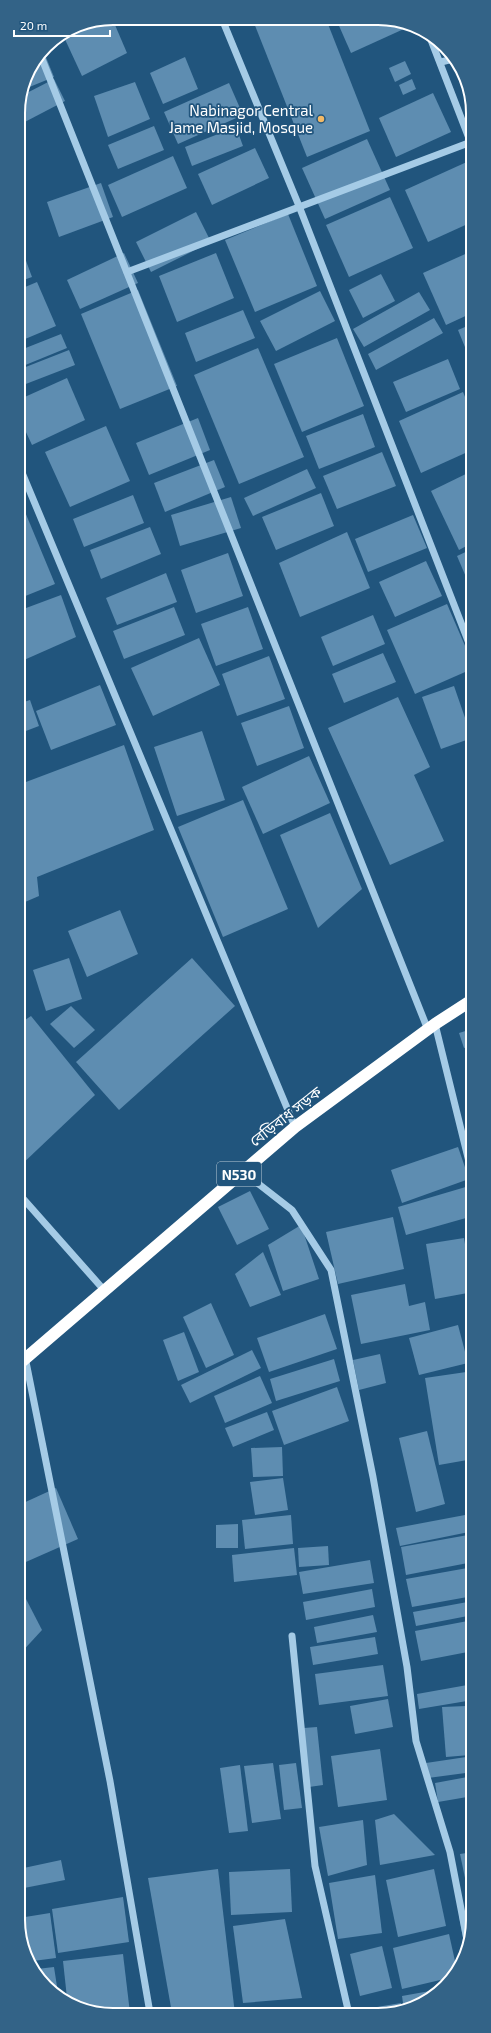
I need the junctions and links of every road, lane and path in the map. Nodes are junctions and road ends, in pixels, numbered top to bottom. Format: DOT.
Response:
graph roads {
  1 [pos="224,25"];
  2 [pos="433,45"];
  3 [pos="448,60"];
  4 [pos="43,61"];
  5 [pos="441,62"];
  6 [pos="466,130"];
  7 [pos="466,146"];
  8 [pos="299,206"];
  9 [pos="127,272"];
  10 [pos="25,480"];
  11 [pos="466,636"];
  12 [pos="466,1004"];
  13 [pos="431,1027"];
  14 [pos="295,1127"];
  15 [pos="466,1156"];
  16 [pos="242,1171"];
  17 [pos="25,1201"];
  18 [pos="104,1290"];
  19 [pos="25,1357"];
  20 [pos="25,1374"];
  21 [pos="292,1636"];
  22 [pos="465,1930"];
  23 [pos="149,2008"];
  24 [pos="348,2008"];
  1 -- 8 [label="street"];
  2 -- 5 [label="street"];
  3 -- 5 [label="street"];
  4 -- 9 [label="street"];
  5 -- 6 [label="street"];
  7 -- 8 [label="street"];
  8 -- 9 [label="street"];
  8 -- 11 [label="street"];
  9 -- 13 [label="street"];
  10 -- 14 [label="street"];
  12 -- 13 [label="highway, বেড়িবাধ সড়ক / N530"];
  13 -- 14 [label="highway, বেড়িবাধ সড়ক / N530"];
  13 -- 15 [label="street"];
  14 -- 16 [label="highway, বেড়িবাধ সড়ক / N530"];
  16 -- 18 [label="highway, বেড়িবাধ সড়ক / N530"];
  16 -- 22 [label="street"];
  17 -- 18 [label="street"];
  18 -- 19 [label="highway, বেড়িবাধ সড়ক / N530"];
  20 -- 23 [label="street"];
  21 -- 24 [label="street"];
}
